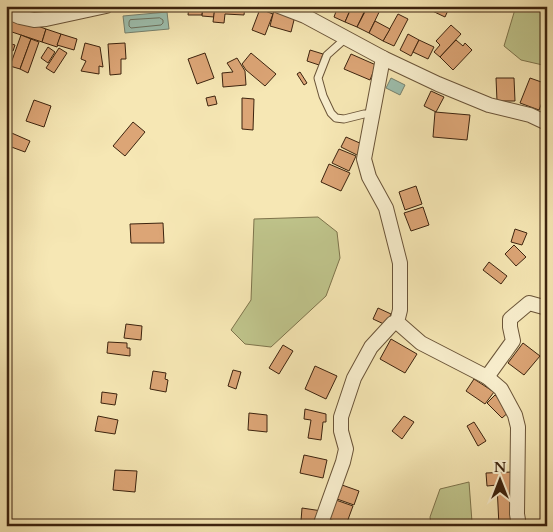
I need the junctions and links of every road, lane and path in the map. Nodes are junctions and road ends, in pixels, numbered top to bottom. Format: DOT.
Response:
graph roads {
  1 [pos="106,6"];
  2 [pos="279,6"];
  3 [pos="86,8"];
  4 [pos="6,11"];
  5 [pos="346,38"];
  6 [pos="383,58"];
  7 [pos="372,114"];
  8 [pos="547,123"];
  9 [pos="547,308"];
  10 [pos="397,322"];
  11 [pos="487,377"];
  12 [pos="320,526"];
  13 [pos="519,526"];
  1 -- 3 [label="street"];
  2 -- 5 [label="street"];
  3 -- 4 [label="street"];
  5 -- 6 [label="street"];
  5 -- 7 [label="lane"];
  6 -- 7 [label="street"];
  6 -- 8 [label="street"];
  7 -- 10 [label="street"];
  9 -- 11 [label="street"];
  10 -- 11 [label="street"];
  10 -- 12 [label="street"];
  11 -- 13 [label="street"];
}
